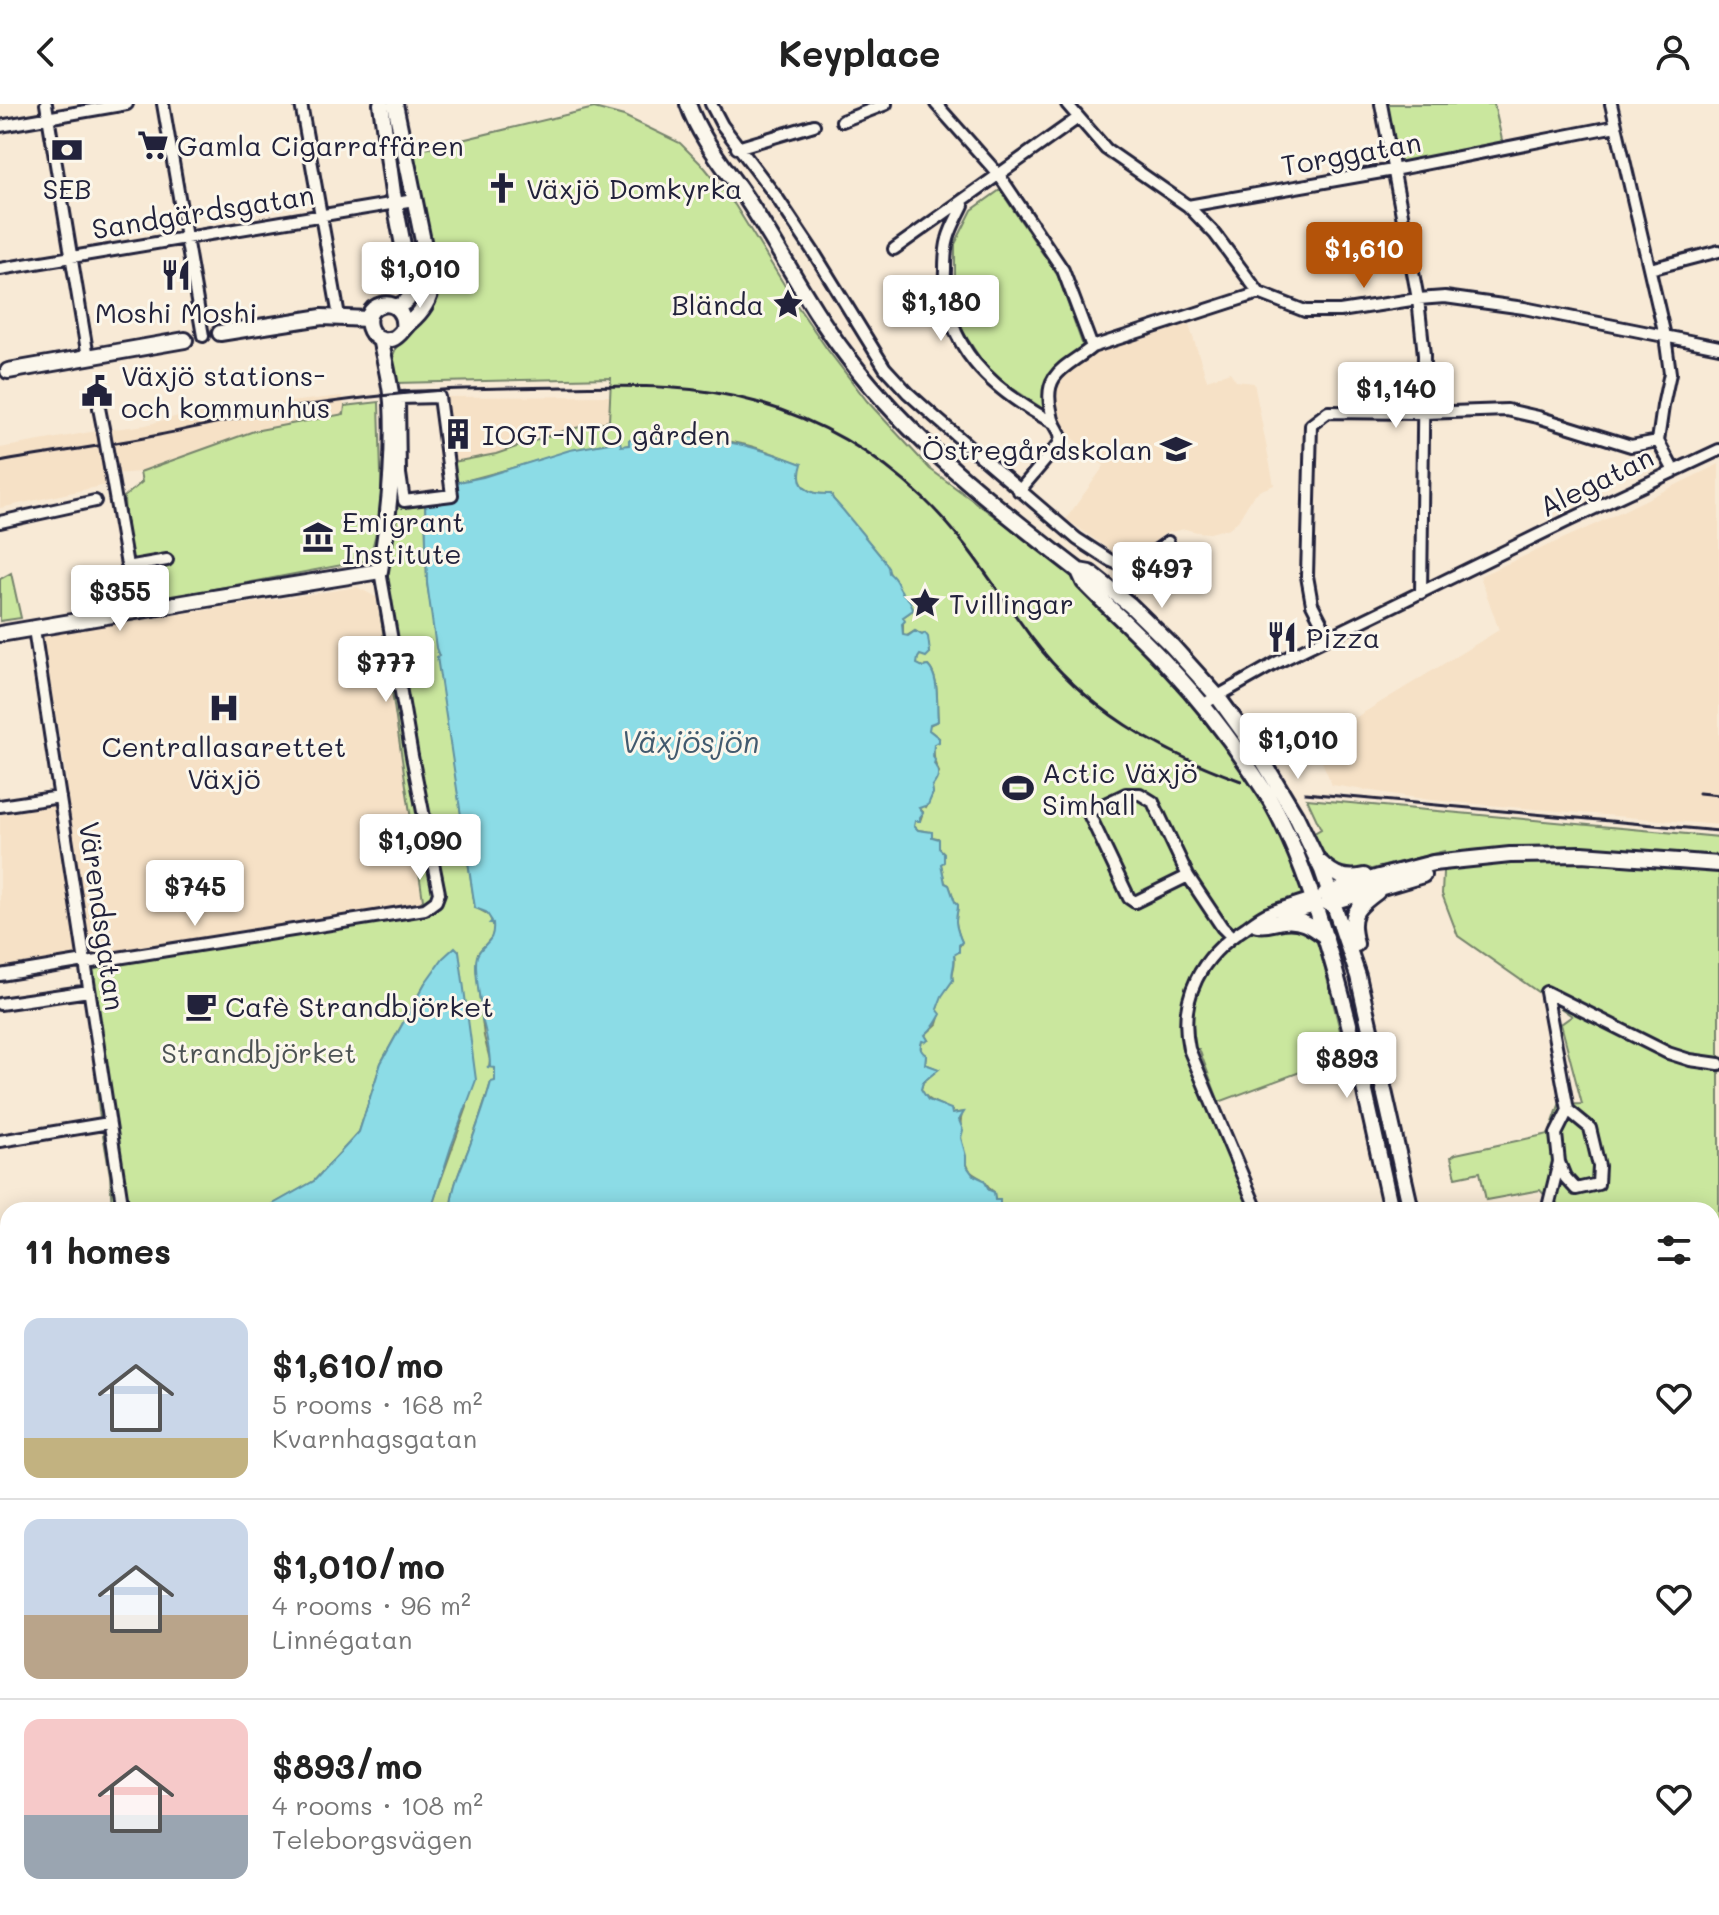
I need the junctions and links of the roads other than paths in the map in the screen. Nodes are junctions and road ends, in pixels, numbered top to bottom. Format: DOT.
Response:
graph roads {
  1 [pos="46,104"];
  2 [pos="127,104"];
  3 [pos="163,104"];
  4 [pos="301,104"];
  5 [pos="381,104"];
  6 [pos="395,104"];
  7 [pos="688,104"];
  8 [pos="711,104"];
  9 [pos="886,104"];
  10 [pos="936,104"];
  11 [pos="1067,104"];
  12 [pos="1381,104"];
  13 [pos="1611,104"];
  14 [pos="48,117"];
  15 [pos="1078,118"];
  16 [pos="842,121"];
  17 [pos="814,125"];
  18 [pos="0,126"];
  19 [pos="1616,126"];
  20 [pos="737,148"];
  21 [pos="1393,170"];
  22 [pos="999,175"];
  23 [pos="414,200"];
  24 [pos="961,202"];
  25 [pos="394,203"];
  26 [pos="1188,206"];
  27 [pos="321,216"];
  28 [pos="185,238"];
  29 [pos="894,249"];
  30 [pos="1719,251"];
  31 [pos="71,257"];
  32 [pos="0,268"];
  33 [pos="1650,269"];
  34 [pos="1259,293"];
  35 [pos="1418,299"];
  36 [pos="395,307"];
  37 [pos="370,315"];
  38 [pos="339,316"];
  39 [pos="403,328"];
  40 [pos="220,333"];
  41 [pos="203,336"];
  42 [pos="1665,336"];
  43 [pos="380,339"];
  44 [pos="185,340"];
  45 [pos="1092,347"];
  46 [pos="1719,347"];
  47 [pos="88,357"];
  48 [pos="4,372"];
  49 [pos="99,408"];
  50 [pos="1423,413"];
  51 [pos="1054,423"];
  52 [pos="1658,441"];
  53 [pos="1719,450"];
  54 [pos="1674,471"];
  55 [pos="1019,491"];
  56 [pos="452,495"];
  57 [pos="95,501"];
  58 [pos="0,522"];
  59 [pos="1168,542"];
  60 [pos="167,560"];
  61 [pos="127,567"];
  62 [pos="380,571"];
  63 [pos="1079,571"];
  64 [pos="1421,593"];
  65 [pos="135,611"];
  66 [pos="34,629"];
  67 [pos="0,634"];
  68 [pos="1329,637"];
  69 [pos="1217,696"];
  70 [pos="1202,705"];
  71 [pos="60,797"];
  72 [pos="0,806"];
  73 [pos="1318,860"];
  74 [pos="1719,864"];
  75 [pos="1188,876"];
  76 [pos="1388,880"];
  77 [pos="1332,897"];
  78 [pos="1314,902"];
  79 [pos="1251,926"];
  80 [pos="1231,936"];
  81 [pos="1326,937"];
  82 [pos="85,962"];
  83 [pos="0,975"];
  84 [pos="1358,976"];
  85 [pos="89,991"];
  86 [pos="0,1004"];
  87 [pos="1719,1064"];
  88 [pos="1568,1110"];
  89 [pos="109,1123"];
  90 [pos="0,1141"];
  91 [pos="1559,1162"];
  92 [pos="122,1202"];
  93 [pos="1254,1202"];
  94 [pos="1389,1202"];
  95 [pos="1409,1202"];
  96 [pos="1549,1202"];
  1 -- 14 [label="street"];
  2 -- 14 [label="street"];
  3 -- 28 [label="street"];
  4 -- 27 [label="street"];
  5 -- 25 [label="main road"];
  6 -- 23 [label="main road"];
  7 -- 63 [label="main road"];
  8 -- 20 [label="street"];
  9 -- 16 [label="street"];
  10 -- 22 [label="street"];
  11 -- 15 [label="street"];
  12 -- 21 [label="street"];
  13 -- 19 [label="street, Alegatan"];
  14 -- 18 [label="street"];
  14 -- 31 [label="street"];
  15 -- 22 [label="street"];
  15 -- 26 [label="street"];
  17 -- 20 [label="street"];
  19 -- 21 [label="street, Torggatan"];
  19 -- 33 [label="street, Alegatan"];
  20 -- 55 [label="street"];
  21 -- 26 [label="street, Torggatan"];
  21 -- 35 [label="street"];
  22 -- 24 [label="street"];
  22 -- 45 [label="street"];
  23 -- 25 [label="street, Sandgärdsgatan"];
  23 -- 39 [label="main road"];
  24 -- 29 [label="street"];
  24 -- 51 [label="street"];
  25 -- 27 [label="street, Sandgärdsgatan"];
  25 -- 36 [label="main road"];
  26 -- 34 [label="street"];
  27 -- 28 [label="street, Sandgärdsgatan"];
  27 -- 38 [label="street"];
  28 -- 31 [label="street, Sandgärdsgatan"];
  28 -- 41 [label="street"];
  30 -- 33 [label="street"];
  31 -- 32 [label="street, Sandgärdsgatan"];
  31 -- 47 [label="street"];
  33 -- 42 [label="street, Alegatan"];
  34 -- 35 [label="street"];
  34 -- 45 [label="street"];
  35 -- 42 [label="street"];
  35 -- 50 [label="street"];
  36 -- 37 [label="main road"];
  36 -- 39 [label="main road"];
  37 -- 38 [label="main road"];
  37 -- 43 [label="main road"];
  38 -- 40 [label="main road"];
  39 -- 43 [label="main road"];
  40 -- 41 [label="street"];
  41 -- 44 [label="street"];
  42 -- 46 [label="street"];
  42 -- 52 [label="street, Alegatan"];
  43 -- 62 [label="main road"];
  44 -- 47 [label="main road"];
  45 -- 51 [label="street"];
  47 -- 48 [label="main road"];
  49 -- 61 [label="street, bridge"];
  50 -- 52 [label="street"];
  50 -- 64 [label="street"];
  50 -- 68 [label="street"];
  51 -- 55 [label="street"];
  52 -- 54 [label="street, Alegatan"];
  53 -- 54 [label="street"];
  54 -- 64 [label="street, Alegatan"];
  55 -- 59 [label="street"];
  56 -- 56 [label="street"];
  57 -- 58 [label="street"];
  60 -- 61 [label="street"];
  61 -- 65 [label="street"];
  62 -- 65 [label="main road"];
  62 -- 82 [label="street"];
  63 -- 69 [label="main road"];
  63 -- 70 [label="main road"];
  64 -- 68 [label="street, Alegatan"];
  65 -- 66 [label="main road"];
  66 -- 67 [label="main road"];
  66 -- 71 [label="street, Värendsgatan"];
  68 -- 69 [label="street, Alegatan"];
  69 -- 70 [label="street, Alegatan"];
  69 -- 73 [label="main road"];
  70 -- 78 [label="main road"];
  71 -- 72 [label="street"];
  71 -- 82 [label="street, Värendsgatan"];
  73 -- 76 [label="main road"];
  73 -- 77 [label="main road"];
  74 -- 76 [label="main road"];
  75 -- 75 [label="street"];
  75 -- 80 [label="street"];
  76 -- 77 [label="main road"];
  76 -- 84 [label="main road"];
  77 -- 78 [label="main road"];
  77 -- 84 [label="main road"];
  78 -- 79 [label="street"];
  78 -- 81 [label="main road"];
  79 -- 80 [label="street"];
  79 -- 81 [label="main road"];
  80 -- 93 [label="street"];
  81 -- 94 [label="main road"];
  82 -- 83 [label="street"];
  82 -- 85 [label="street, Värendsgatan"];
  84 -- 95 [label="main road"];
  85 -- 86 [label="street"];
  85 -- 89 [label="street, Värendsgatan"];
  87 -- 88 [label="street"];
  88 -- 91 [label="street"];
  88 -- 91 [label="street"];
  89 -- 90 [label="street"];
  89 -- 92 [label="street, Värendsgatan"];
  91 -- 96 [label="street"];
}
